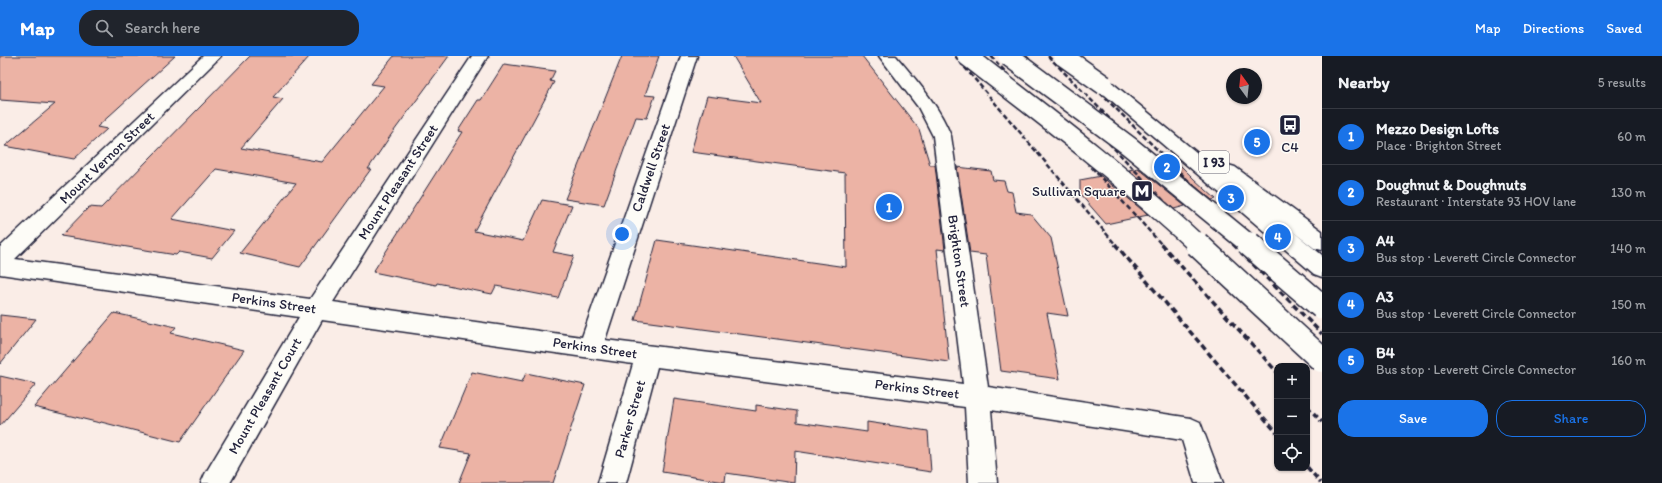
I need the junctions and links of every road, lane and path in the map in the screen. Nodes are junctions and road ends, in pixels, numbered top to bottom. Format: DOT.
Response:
graph roads {
  1 [pos="213,56"];
  2 [pos="480,56"];
  3 [pos="689,56"];
  4 [pos="887,56"];
  5 [pos="967,56"];
  6 [pos="1008,56"];
  7 [pos="1062,56"];
  8 [pos="1104,85"];
  9 [pos="1322,242"];
  10 [pos="0,260"];
  11 [pos="0,265"];
  12 [pos="1322,268"];
  13 [pos="1322,307"];
  14 [pos="316,309"];
  15 [pos="590,348"];
  16 [pos="648,355"];
  17 [pos="1322,360"];
  18 [pos="977,397"];
  19 [pos="215,483"];
  20 [pos="612,483"];
  21 [pos="983,483"];
  22 [pos="1209,483"];
  1 -- 10 [label="main road, Mount Vernon Street"];
  2 -- 14 [label="main road, Mount Pleasant Street"];
  3 -- 15 [label="main road, Caldwell Street"];
  4 -- 18 [label="main road, Brighton Street"];
  5 -- 17 [label="main road, bridge"];
  6 -- 13 [label="main road, bridge"];
  7 -- 8 [label="main road, I 93, bridge"];
  8 -- 9 [label="main road, I 93"];
  8 -- 12 [label="main road"];
  11 -- 14 [label="main road, Perkins Street"];
  14 -- 15 [label="main road, Perkins Street"];
  14 -- 19 [label="main road, Mount Pleasant Court"];
  15 -- 16 [label="main road, Perkins Street"];
  16 -- 18 [label="main road, Perkins Street"];
  16 -- 20 [label="main road, Parker Street"];
  18 -- 21 [label="main road, Brighton Street"];
  18 -- 22 [label="main road, Perkins Street"];
}
